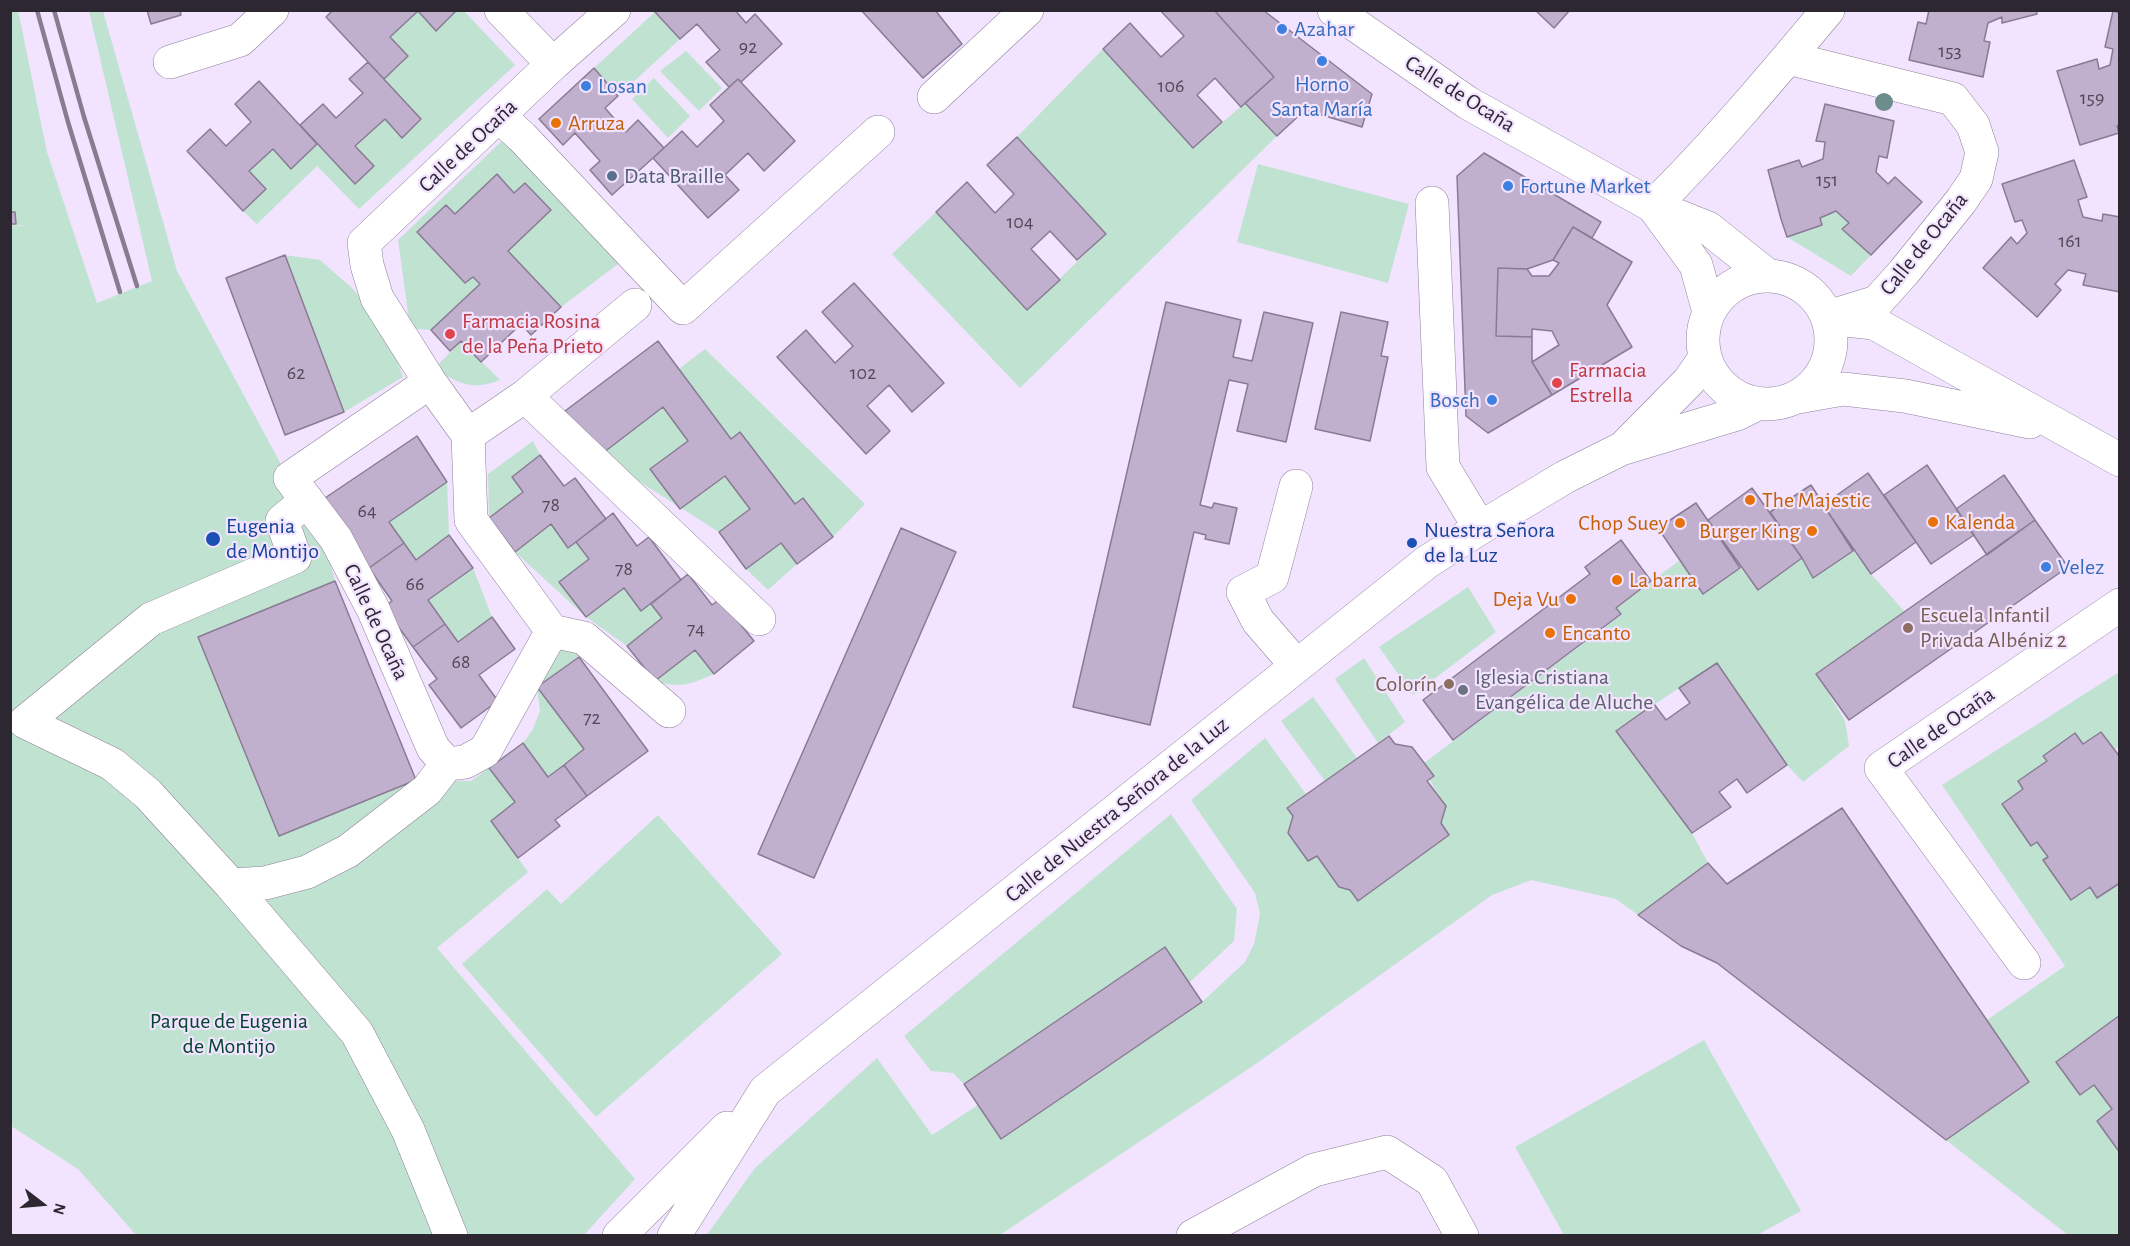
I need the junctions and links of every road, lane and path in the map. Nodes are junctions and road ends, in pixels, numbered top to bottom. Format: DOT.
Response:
graph roads {
  1 [pos="272,10"];
  2 [pos="501,10"];
  3 [pos="1027,10"];
  4 [pos="1334,10"];
  5 [pos="1828,10"];
  6 [pos="603,14"];
  7 [pos="1788,58"];
  8 [pos="170,62"];
  9 [pos="554,64"];
  10 [pos="934,97"];
  11 [pos="500,117"];
  12 [pos="878,132"];
  13 [pos="1432,203"];
  14 [pos="1653,206"];
  15 [pos="1767,275"];
  16 [pos="636,305"];
  17 [pos="1709,312"];
  18 [pos="1828,318"];
  19 [pos="1705,358"];
  20 [pos="430,382"];
  21 [pos="525,396"];
  22 [pos="1798,397"];
  23 [pos="1757,404"];
  24 [pos="2061,429"];
  25 [pos="468,435"];
  26 [pos="1621,449"];
  27 [pos="2120,460"];
  28 [pos="1296,486"];
  29 [pos="307,500"];
  30 [pos="1480,528"];
  31 [pos="2117,613"];
  32 [pos="759,619"];
  33 [pos="552,631"];
  34 [pos="1297,666"];
  35 [pos="669,711"];
  36 [pos="447,764"];
  37 [pos="231,885"];
  38 [pos="2024,963"];
  39 [pos="765,1091"];
  40 [pos="451,1236"];
  41 [pos="619,1236"];
  42 [pos="674,1236"];
  43 [pos="1193,1236"];
  44 [pos="1462,1236"];
  1 -- 8 [label="street"];
  2 -- 9 [label="street"];
  3 -- 10 [label="street"];
  4 -- 14 [label="street, Calle de Ocaña"];
  5 -- 7 [label="street"];
  6 -- 9 [label="street, Calle de Ocaña"];
  7 -- 14 [label="street"];
  7 -- 18 [label="street, Calle de Ocaña"];
  9 -- 11 [label="street, Calle de Ocaña"];
  11 -- 12 [label="street"];
  11 -- 20 [label="street, Calle de Ocaña"];
  13 -- 30 [label="street"];
  14 -- 15 [label="street, Calle de Ocaña"];
  14 -- 17 [label="street, Calle de Ocaña"];
  15 -- 17 [label="street"];
  15 -- 18 [label="street"];
  16 -- 21 [label="street"];
  17 -- 19 [label="street"];
  18 -- 22 [label="street"];
  18 -- 24 [label="street, Calle de Ocaña"];
  19 -- 23 [label="street"];
  19 -- 26 [label="street"];
  20 -- 25 [label="street, Calle de Ocaña"];
  20 -- 29 [label="street, Calle de Ocaña"];
  21 -- 25 [label="street"];
  21 -- 32 [label="street"];
  22 -- 23 [label="street"];
  22 -- 24 [label="street, Calle de Ocaña"];
  23 -- 26 [label="street"];
  24 -- 27 [label="street, Calle de Ocaña"];
  25 -- 33 [label="street"];
  26 -- 30 [label="street, Calle de Nuestra Señora de la Luz"];
  28 -- 34 [label="street"];
  29 -- 36 [label="street, Calle de Ocaña"];
  29 -- 37 [label="street"];
  30 -- 34 [label="street, Calle de Nuestra Señora de la Luz"];
  31 -- 38 [label="street, Calle de Ocaña"];
  33 -- 35 [label="street"];
  33 -- 36 [label="street"];
  34 -- 39 [label="street, Calle de Nuestra Señora de la Luz"];
  36 -- 37 [label="street"];
  37 -- 40 [label="street"];
  39 -- 41 [label="street"];
  39 -- 42 [label="street, Calle de Nuestra Señora de la Luz"];
  43 -- 44 [label="street"];
}
